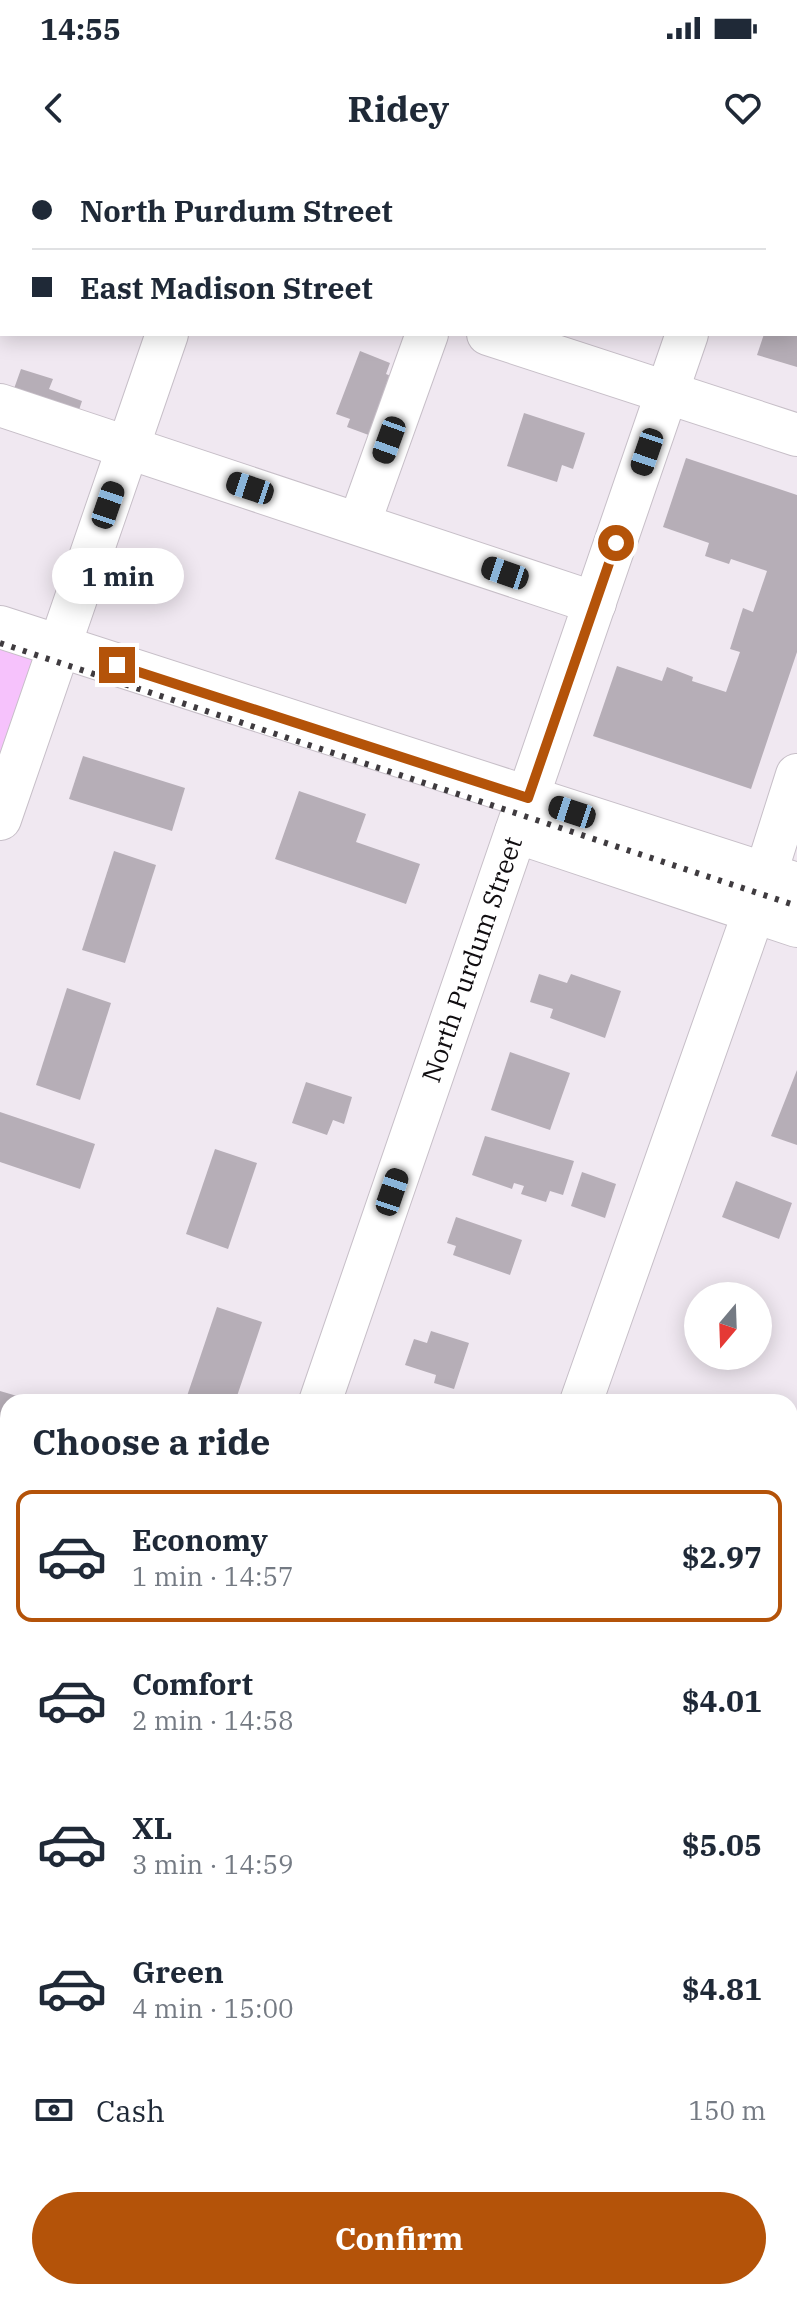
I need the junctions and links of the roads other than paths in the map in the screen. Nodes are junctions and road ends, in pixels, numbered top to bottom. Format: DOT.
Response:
graph roads {
  1 [pos="166,336"];
  2 [pos="426,336"];
  3 [pos="494,336"];
  4 [pos="686,336"];
  5 [pos="667,392"];
  6 [pos="0,405"];
  7 [pos="797,435"];
  8 [pos="128,448"];
  9 [pos="359,524"];
  10 [pos="595,603"];
  11 [pos="0,627"];
  12 [pos="58,646"];
  13 [pos="797,775"];
  14 [pos="522,815"];
  15 [pos="0,819"];
  16 [pos="772,890"];
  17 [pos="797,926"];
  18 [pos="323,1394"];
  19 [pos="584,1394"];
  1 -- 8 [label="street"];
  2 -- 9 [label="street"];
  3 -- 5 [label="street"];
  4 -- 5 [label="street, North Purdum Street"];
  5 -- 7 [label="street"];
  5 -- 10 [label="street, North Purdum Street"];
  6 -- 8 [label="street"];
  8 -- 9 [label="street"];
  8 -- 12 [label="street"];
  9 -- 10 [label="street"];
  10 -- 14 [label="street, North Purdum Street"];
  11 -- 12 [label="street"];
  12 -- 14 [label="street"];
  12 -- 15 [label="street"];
  13 -- 16 [label="street"];
  14 -- 16 [label="street"];
  14 -- 18 [label="street, North Purdum Street"];
  16 -- 17 [label="street"];
  16 -- 19 [label="street"];
}
